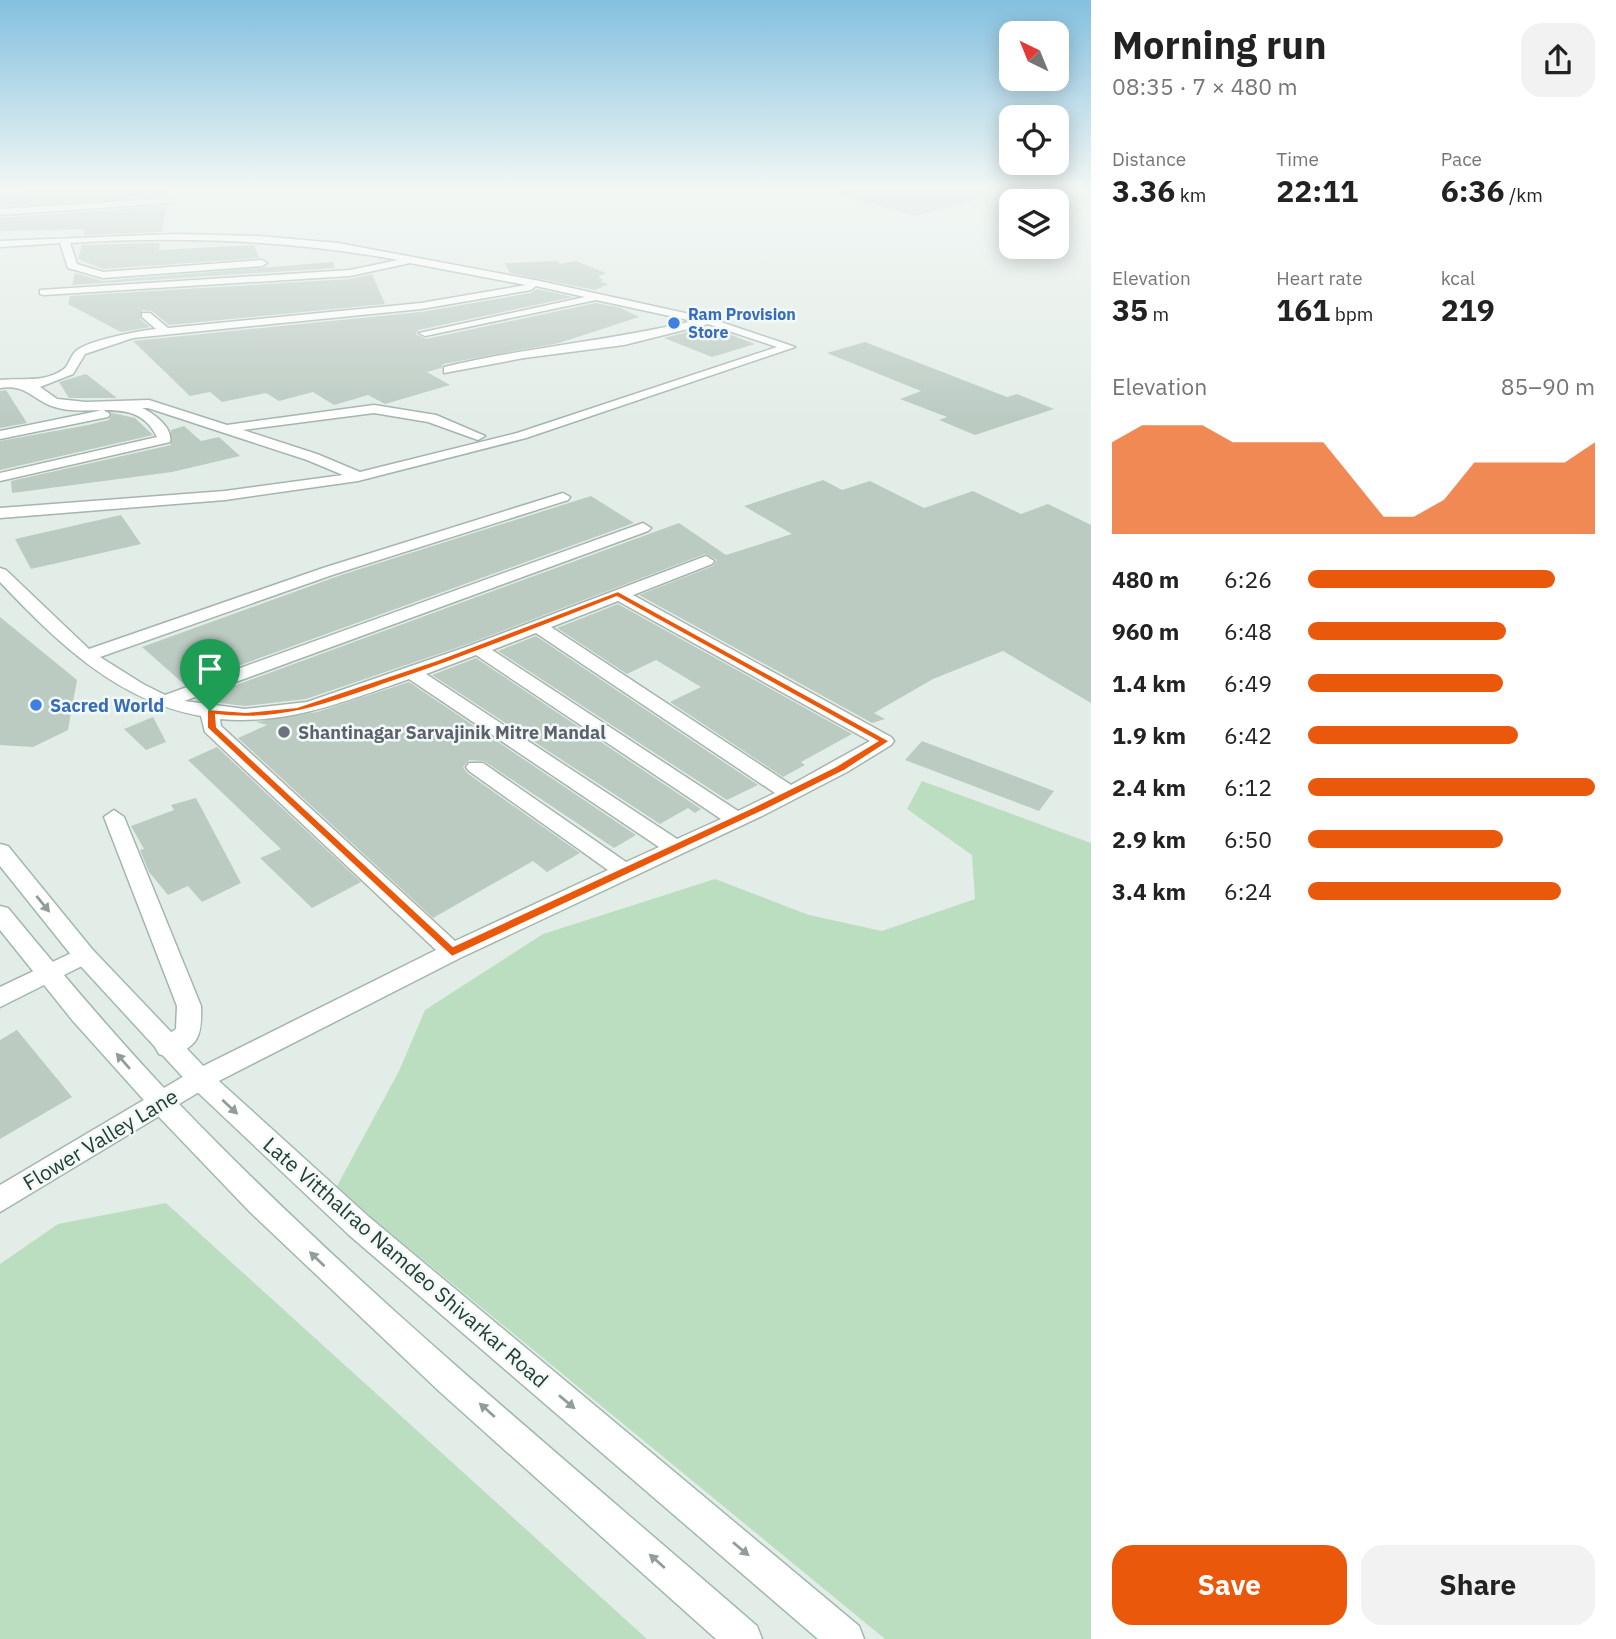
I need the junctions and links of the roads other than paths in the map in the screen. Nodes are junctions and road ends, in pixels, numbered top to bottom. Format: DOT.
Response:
graph roads {
  1 [pos="72,264"];
  2 [pos="154,264"];
  3 [pos="398,264"];
  4 [pos="431,264"];
  5 [pos="540,284"];
  6 [pos="44,292"];
  7 [pos="599,297"];
  8 [pos="629,304"];
  9 [pos="146,315"];
  10 [pos="707,321"];
  11 [pos="498,330"];
  12 [pos="164,331"];
  13 [pos="425,333"];
  14 [pos="448,370"];
  15 [pos="0,384"];
  16 [pos="30,386"];
  17 [pos="149,404"];
  18 [pos="86,406"];
  19 [pos="127,410"];
  20 [pos="0,427"];
  21 [pos="225,429"];
  22 [pos="0,435"];
  23 [pos="478,436"];
  24 [pos="0,477"];
  25 [pos="358,477"];
  26 [pos="563,497"];
  27 [pos="0,513"];
  28 [pos="643,528"];
  29 [pos="706,561"];
  30 [pos="0,573"];
  31 [pos="618,594"];
  32 [pos="536,625"];
  33 [pos="477,648"];
  34 [pos="88,655"];
  35 [pos="411,672"];
  36 [pos="168,700"];
  37 [pos="210,711"];
  38 [pos="475,767"];
  39 [pos="790,793"];
  40 [pos="114,817"];
  41 [pos="736,819"];
  42 [pos="675,848"];
  43 [pos="0,851"];
  44 [pos="624,872"];
  45 [pos="0,914"];
  46 [pos="452,952"];
  47 [pos="84,955"];
  48 [pos="47,974"];
  49 [pos="0,998"];
  50 [pos="168,1047"];
  51 [pos="200,1079"];
  52 [pos="159,1103"];
  53 [pos="0,1200"];
  54 [pos="744,1639"];
  55 [pos="846,1639"];
  1 -- 2 [label="street"];
  3 -- 6 [label="street"];
  4 -- 5 [label="street"];
  5 -- 7 [label="street"];
  5 -- 12 [label="street"];
  7 -- 8 [label="street"];
  7 -- 13 [label="street"];
  8 -- 10 [label="street"];
  8 -- 11 [label="street"];
  9 -- 12 [label="street"];
  10 -- 14 [label="street"];
  10 -- 25 [label="street"];
  12 -- 16 [label="street"];
  15 -- 16 [label="street"];
  16 -- 18 [label="street"];
  17 -- 18 [label="street"];
  17 -- 19 [label="street"];
  17 -- 21 [label="street"];
  18 -- 20 [label="street"];
  19 -- 22 [label="street"];
  19 -- 24 [label="street"];
  21 -- 23 [label="street"];
  21 -- 25 [label="street"];
  25 -- 27 [label="street"];
  26 -- 34 [label="street"];
  28 -- 36 [label="street"];
  29 -- 31 [label="street"];
  30 -- 34 [label="street"];
  31 -- 32 [label="street"];
  31 -- 39 [label="street, Flower Valley Lane"];
  32 -- 33 [label="street"];
  32 -- 39 [label="street"];
  33 -- 35 [label="street"];
  33 -- 41 [label="street"];
  34 -- 36 [label="street"];
  35 -- 37 [label="street"];
  35 -- 42 [label="street"];
  36 -- 37 [label="street"];
  37 -- 46 [label="street"];
  38 -- 44 [label="street"];
  39 -- 41 [label="street, Flower Valley Lane"];
  40 -- 50 [label="street"];
  41 -- 42 [label="street, Flower Valley Lane"];
  42 -- 44 [label="street, Flower Valley Lane"];
  43 -- 47 [label="street, Late Vitthalrao Namdeo Shivarkar Road, one-way"];
  44 -- 46 [label="street, Flower Valley Lane"];
  45 -- 48 [label="street"];
  46 -- 51 [label="street, Flower Valley Lane"];
  47 -- 48 [label="street"];
  47 -- 50 [label="street, Late Vitthalrao Namdeo Shivarkar Road"];
  48 -- 49 [label="street"];
  52 -- 48 [label="street, one-way"];
  50 -- 51 [label="street, Late Vitthalrao Namdeo Shivarkar Road"];
  51 -- 52 [label="street, Flower Valley Lane"];
  51 -- 55 [label="street, Late Vitthalrao Namdeo Shivarkar Road, one-way"];
  52 -- 53 [label="street, Flower Valley Lane"];
  54 -- 52 [label="street, one-way"];
}
